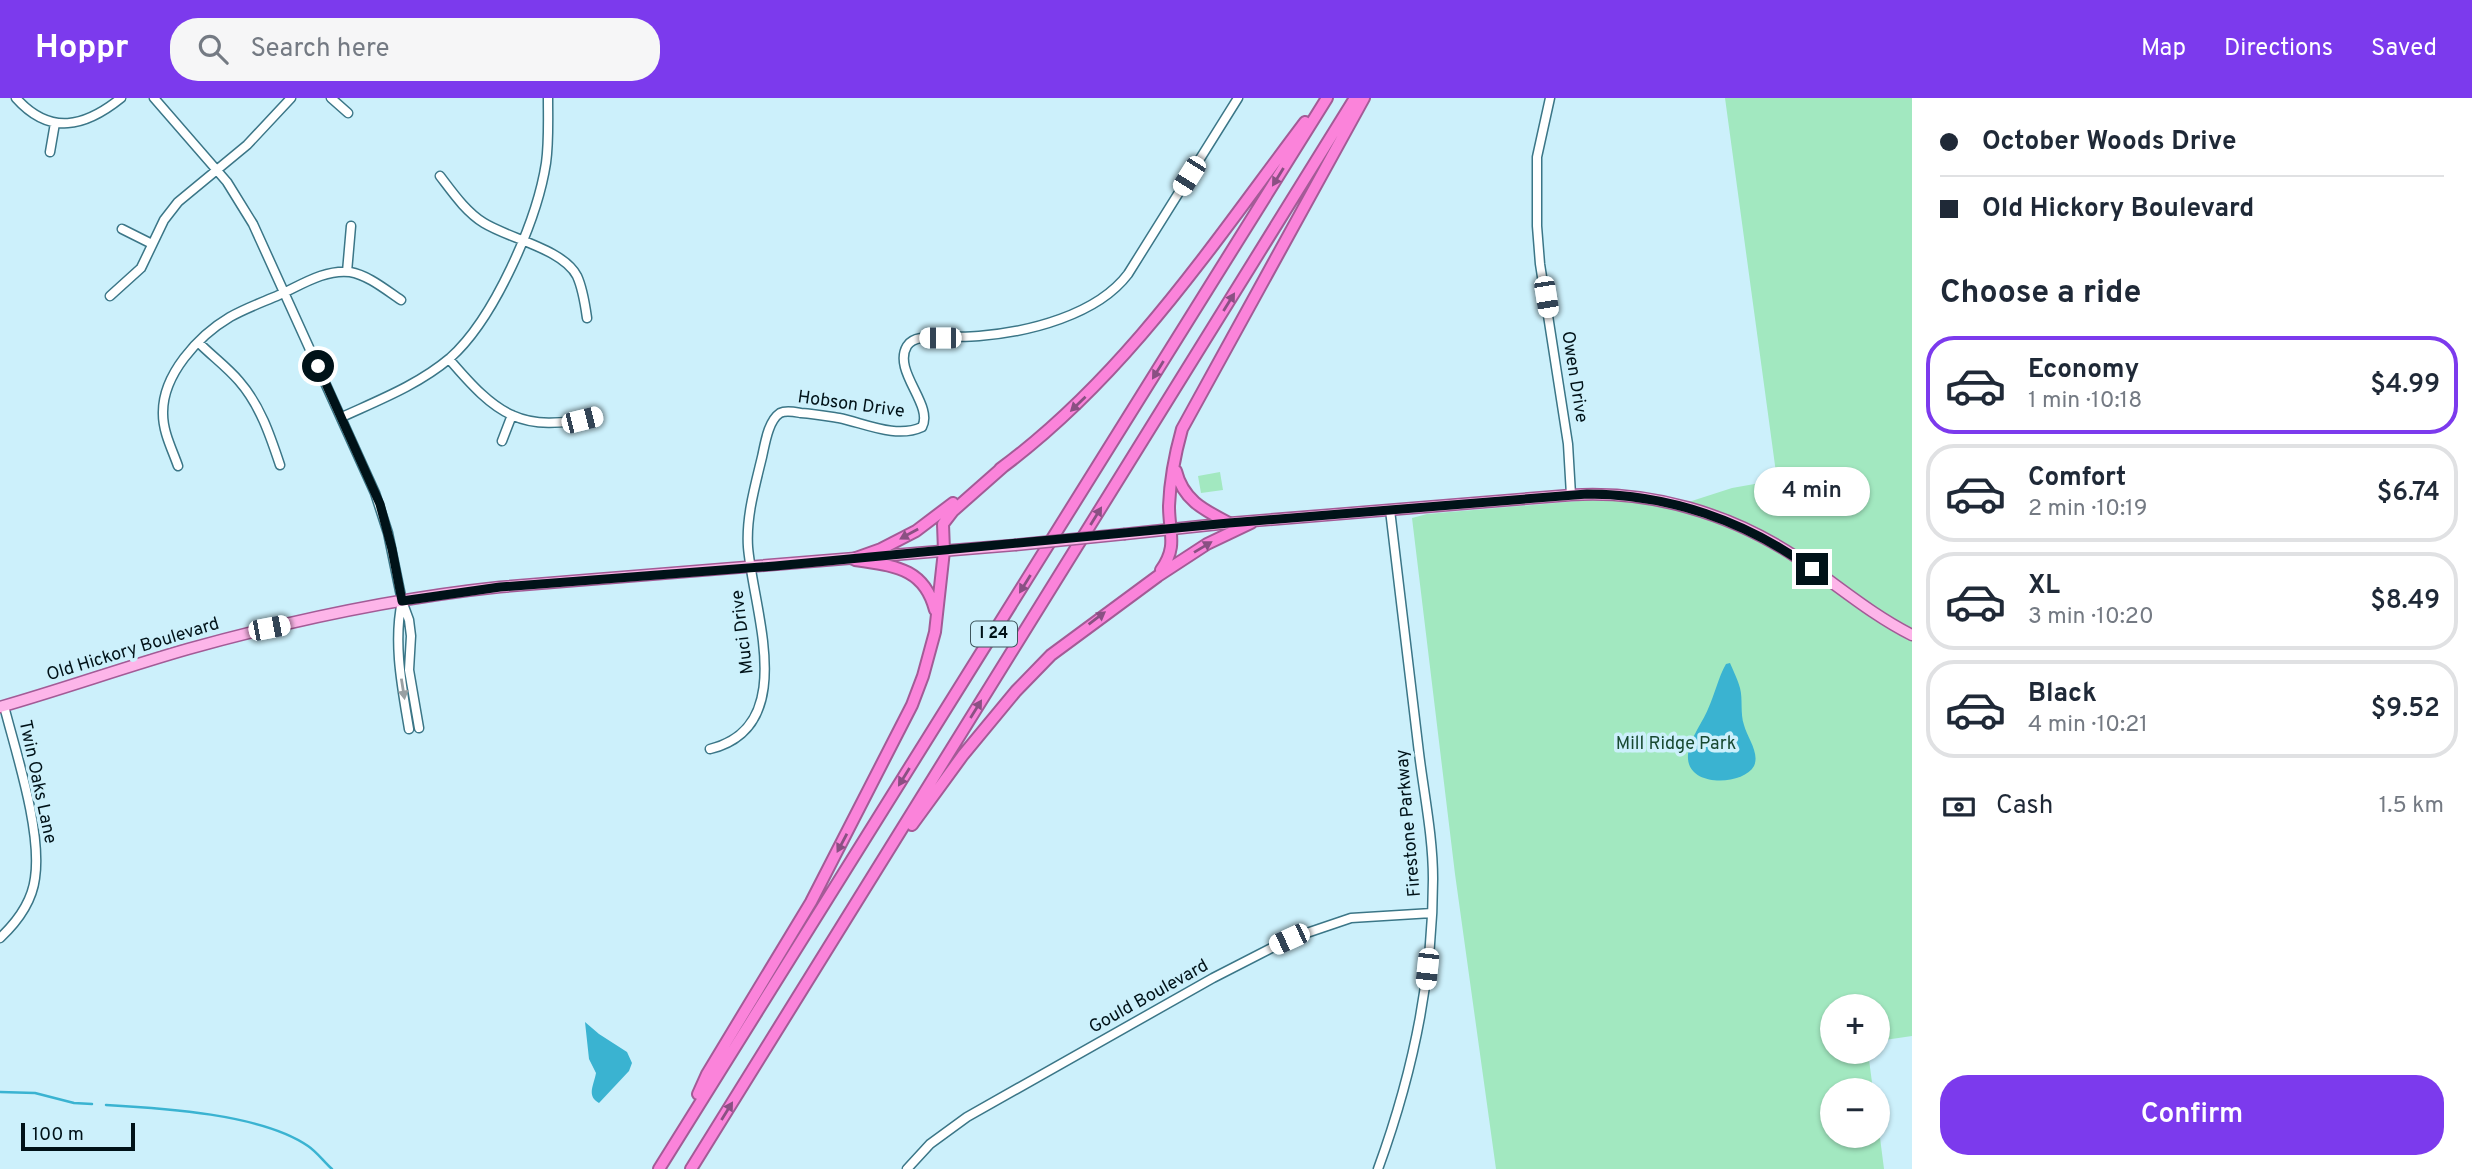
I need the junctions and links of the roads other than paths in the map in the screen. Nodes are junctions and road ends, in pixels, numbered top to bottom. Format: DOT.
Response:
graph roads {
  1 [pos="16,98"];
  2 [pos="121,98"];
  3 [pos="154,98"];
  4 [pos="291,98"];
  5 [pos="331,98"];
  6 [pos="548,98"];
  7 [pos="1238,98"];
  8 [pos="1325,98"];
  9 [pos="1355,98"];
  10 [pos="1364,98"];
  11 [pos="1550,98"];
  12 [pos="348,113"];
  13 [pos="55,123"];
  14 [pos="50,152"];
  15 [pos="216,170"];
  16 [pos="440,176"];
  17 [pos="351,226"];
  18 [pos="122,229"];
  19 [pos="521,242"];
  20 [pos="152,244"];
  21 [pos="347,272"];
  22 [pos="285,292"];
  23 [pos="110,296"];
  24 [pos="401,300"];
  25 [pos="587,318"];
  26 [pos="199,343"];
  27 [pos="449,359"];
  28 [pos="512,415"];
  29 [pos="597,416"];
  30 [pos="342,417"];
  31 [pos="502,441"];
  32 [pos="1174,457"];
  33 [pos="280,465"];
  34 [pos="178,466"];
  35 [pos="1004,466"];
  36 [pos="1571,495"];
  37 [pos="1390,510"];
  38 [pos="1229,523"];
  39 [pos="1251,523"];
  40 [pos="1171,529"];
  41 [pos="944,551"];
  42 [pos="853,559"];
  43 [pos="751,568"];
  44 [pos="1158,576"];
  45 [pos="402,601"];
  46 [pos="936,622"];
  47 [pos="1912,635"];
  48 [pos="2,707"];
  49 [pos="419,728"];
  50 [pos="409,729"];
  51 [pos="710,749"];
  52 [pos="862,892"];
  53 [pos="1432,913"];
  54 [pos="0,938"];
  55 [pos="676,1140"];
  56 [pos="659,1169"];
  57 [pos="691,1169"];
  58 [pos="907,1169"];
  59 [pos="1378,1169"];
  1 -- 13 [label="street"];
  2 -- 13 [label="street"];
  3 -- 15 [label="street"];
  4 -- 15 [label="street"];
  5 -- 12 [label="street"];
  6 -- 19 [label="street"];
  7 -- 43 [label="street, Hobson Drive"];
  8 -- 35 [label="highway, one-way"];
  8 -- 55 [label="highway, I 24, one-way"];
  52 -- 9 [label="highway, I 24, one-way"];
  10 -- 32 [label="highway"];
  11 -- 36 [label="street, Owen Drive"];
  13 -- 14 [label="street"];
  15 -- 20 [label="street"];
  15 -- 22 [label="street"];
  16 -- 19 [label="street"];
  17 -- 21 [label="street"];
  18 -- 20 [label="street"];
  19 -- 25 [label="street"];
  19 -- 27 [label="street"];
  20 -- 23 [label="street"];
  21 -- 22 [label="street"];
  21 -- 24 [label="street"];
  22 -- 26 [label="street"];
  22 -- 30 [label="street"];
  26 -- 33 [label="street"];
  26 -- 34 [label="street"];
  27 -- 28 [label="street"];
  27 -- 30 [label="street"];
  28 -- 29 [label="street"];
  28 -- 31 [label="street"];
  30 -- 45 [label="street"];
  32 -- 38 [label="highway"];
  32 -- 40 [label="highway"];
  35 -- 41 [label="highway"];
  35 -- 42 [label="highway, one-way"];
  36 -- 37 [label="main road, Old Hickory Boulevard"];
  36 -- 47 [label="main road, Old Hickory Boulevard"];
  37 -- 39 [label="main road, Old Hickory Boulevard"];
  37 -- 53 [label="street, Firestone Parkway"];
  38 -- 39 [label="main road, Old Hickory Boulevard"];
  38 -- 40 [label="main road, Old Hickory Boulevard"];
  44 -- 39 [label="highway, one-way"];
  40 -- 41 [label="main road, Old Hickory Boulevard, bridge"];
  40 -- 44 [label="highway"];
  41 -- 42 [label="main road, Old Hickory Boulevard"];
  41 -- 46 [label="highway"];
  42 -- 43 [label="main road, Old Hickory Boulevard"];
  42 -- 46 [label="highway"];
  43 -- 45 [label="main road, Old Hickory Boulevard"];
  43 -- 51 [label="street, Muci Drive"];
  52 -- 44 [label="highway, one-way"];
  45 -- 48 [label="main road, Old Hickory Boulevard"];
  45 -- 49 [label="street"];
  45 -- 50 [label="street, one-way"];
  46 -- 55 [label="highway, one-way"];
  48 -- 54 [label="street, Twin Oaks Lane"];
  57 -- 52 [label="highway, I 24, one-way"];
  53 -- 58 [label="street, Gould Boulevard"];
  53 -- 59 [label="street, Firestone Parkway"];
  55 -- 56 [label="highway, I 24"];
}
